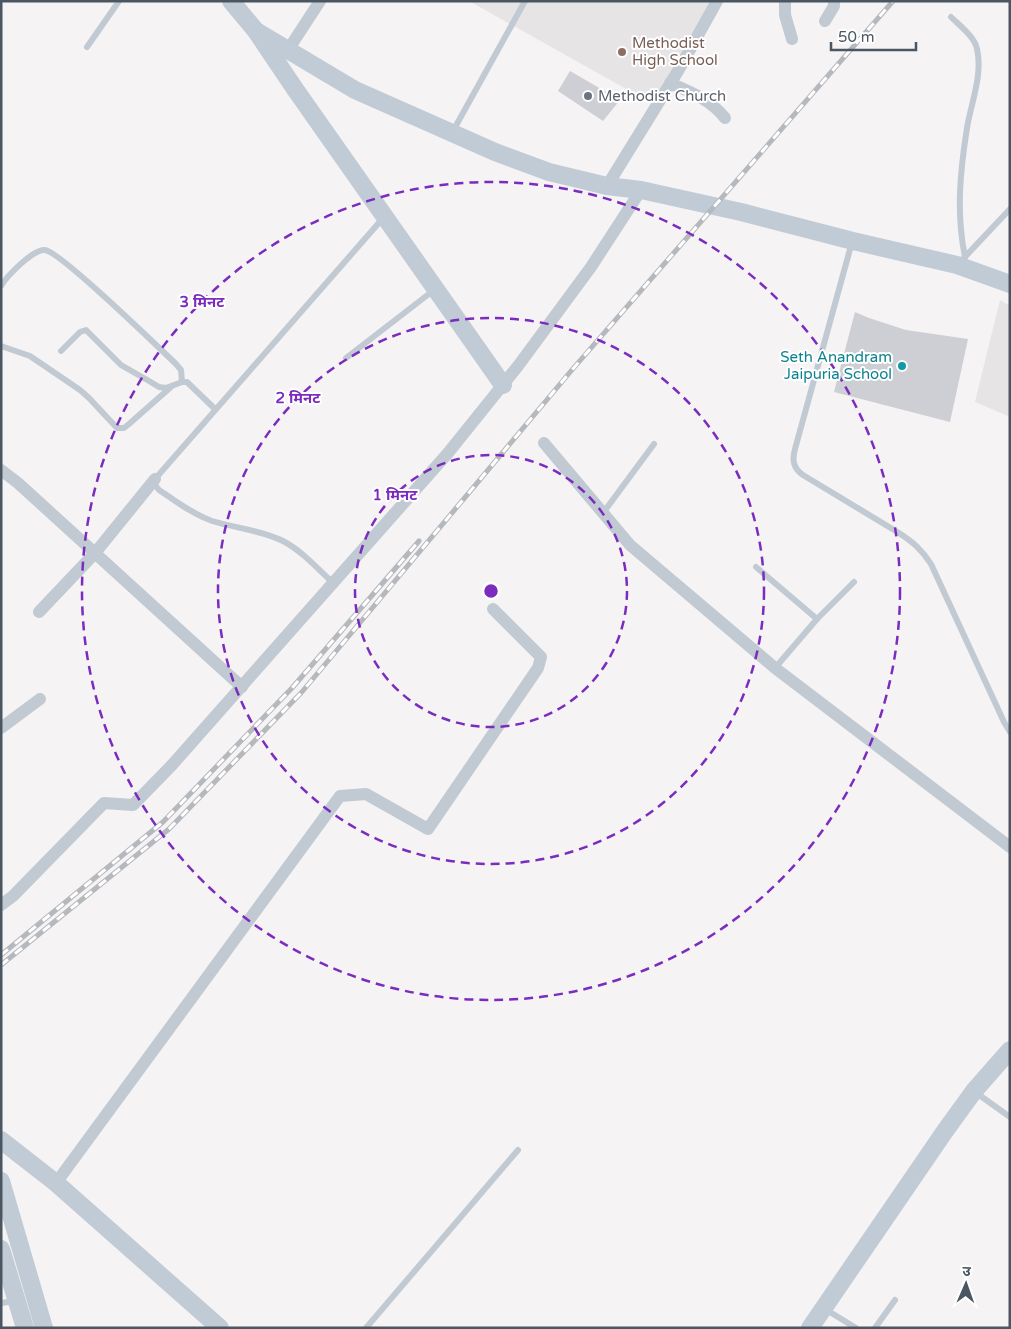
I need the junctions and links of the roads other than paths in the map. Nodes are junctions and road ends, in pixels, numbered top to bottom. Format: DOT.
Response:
graph roads {
  1 [pos="119,1"];
  2 [pos="231,1"];
  3 [pos="320,1"];
  4 [pos="525,1"];
  5 [pos="717,1"];
  6 [pos="784,1"];
  7 [pos="834,1"];
  8 [pos="951,17"];
  9 [pos="825,21"];
  10 [pos="256,31"];
  11 [pos="792,39"];
  12 [pos="87,47"];
  13 [pos="288,50"];
  14 [pos="670,83"];
  15 [pos="725,118"];
  16 [pos="452,132"];
  17 [pos="607,186"];
  18 [pos="641,190"];
  19 [pos="1010,209"];
  20 [pos="384,216"];
  21 [pos="853,241"];
  22 [pos="961,261"];
  23 [pos="1010,284"];
  24 [pos="1,286"];
  25 [pos="436,289"];
  26 [pos="1,346"];
  27 [pos="61,351"];
  28 [pos="346,358"];
  29 [pos="182,382"];
  30 [pos="503,385"];
  31 [pos="171,387"];
  32 [pos="216,409"];
  33 [pos="544,444"];
  34 [pos="654,444"];
  35 [pos="1,470"];
  36 [pos="155,479"];
  37 [pos="603,513"];
  38 [pos="95,553"];
  39 [pos="756,567"];
  40 [pos="854,582"];
  41 [pos="333,583"];
  42 [pos="493,609"];
  43 [pos="39,612"];
  44 [pos="818,619"];
  45 [pos="776,668"];
  46 [pos="242,687"];
  47 [pos="40,699"];
  48 [pos="1,728"];
  49 [pos="1010,732"];
  50 [pos="1010,847"];
  51 [pos="1,905"];
  52 [pos="1010,1050"];
  53 [pos="974,1091"];
  54 [pos="1010,1117"];
  55 [pos="1,1140"];
  56 [pos="518,1150"];
  57 [pos="1,1181"];
  58 [pos="56,1183"];
  59 [pos="1,1249"];
  60 [pos="895,1300"];
  61 [pos="9,1302"];
  62 [pos="824,1309"];
  63 [pos="24,1328"];
  64 [pos="44,1328"];
  65 [pos="220,1328"];
  66 [pos="366,1328"];
  67 [pos="810,1328"];
  68 [pos="856,1328"];
  69 [pos="875,1328"];
  1 -- 12 [label="lane"];
  2 -- 10 [label="street"];
  3 -- 13 [label="street"];
  4 -- 16 [label="lane"];
  5 -- 14 [label="street"];
  6 -- 11 [label="street"];
  7 -- 9 [label="street"];
  8 -- 22 [label="lane"];
  10 -- 13 [label="street"];
  10 -- 20 [label="street"];
  13 -- 16 [label="street"];
  14 -- 15 [label="street"];
  14 -- 17 [label="street"];
  16 -- 17 [label="street"];
  17 -- 18 [label="street"];
  18 -- 21 [label="street"];
  18 -- 30 [label="street"];
  19 -- 22 [label="lane"];
  20 -- 25 [label="street"];
  20 -- 32 [label="lane"];
  21 -- 22 [label="street"];
  21 -- 49 [label="lane"];
  22 -- 23 [label="street"];
  24 -- 29 [label="lane"];
  25 -- 28 [label="lane"];
  25 -- 30 [label="street"];
  26 -- 31 [label="lane"];
  27 -- 31 [label="lane"];
  29 -- 31 [label="lane"];
  29 -- 32 [label="lane"];
  30 -- 41 [label="street"];
  32 -- 36 [label="lane"];
  33 -- 37 [label="street"];
  34 -- 37 [label="lane"];
  35 -- 38 [label="street"];
  36 -- 38 [label="street"];
  36 -- 41 [label="lane"];
  37 -- 45 [label="street"];
  38 -- 43 [label="street"];
  38 -- 46 [label="street"];
  39 -- 44 [label="lane"];
  40 -- 44 [label="lane"];
  41 -- 46 [label="street"];
  42 -- 58 [label="street"];
  44 -- 45 [label="lane"];
  45 -- 50 [label="street"];
  46 -- 51 [label="street"];
  47 -- 48 [label="street"];
  52 -- 53 [label="street"];
  53 -- 54 [label="lane"];
  53 -- 62 [label="street"];
  55 -- 58 [label="street"];
  56 -- 66 [label="lane"];
  57 -- 64 [label="street"];
  58 -- 65 [label="street"];
  59 -- 61 [label="street"];
  60 -- 69 [label="lane"];
  61 -- 63 [label="street"];
  62 -- 67 [label="street"];
  62 -- 68 [label="lane"];
}
